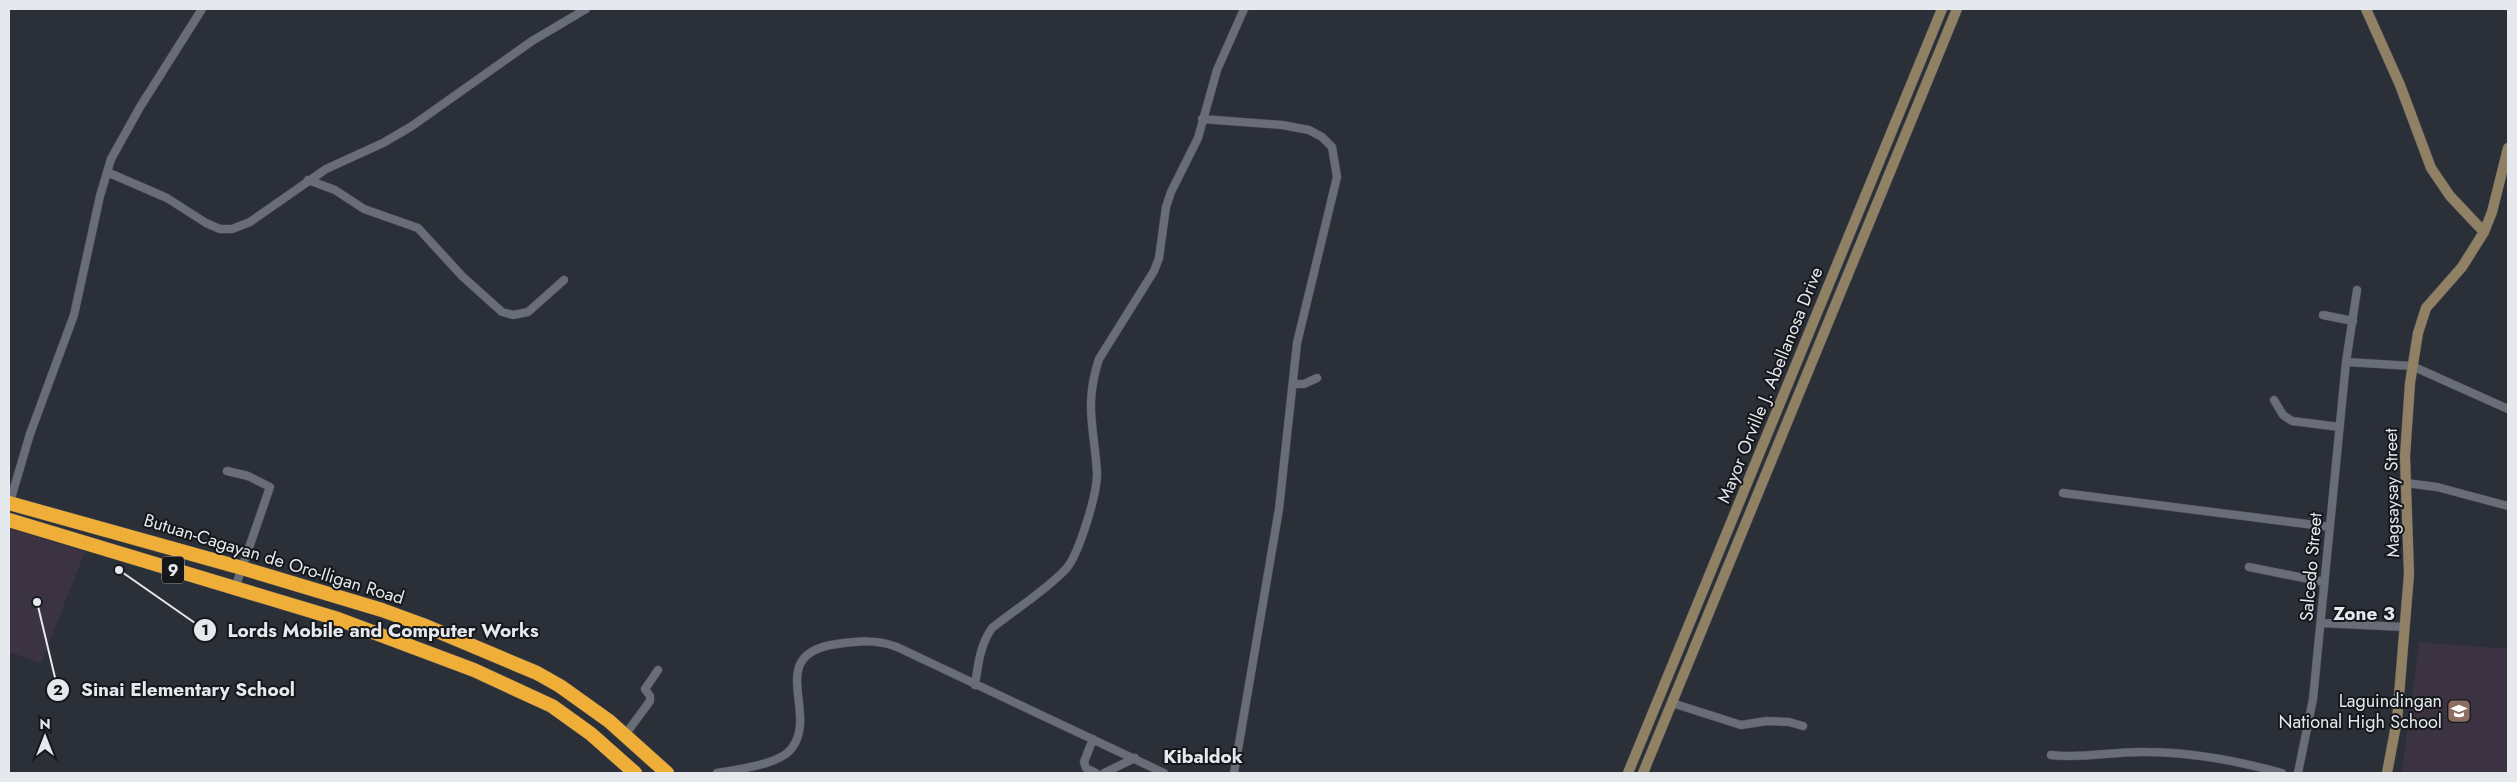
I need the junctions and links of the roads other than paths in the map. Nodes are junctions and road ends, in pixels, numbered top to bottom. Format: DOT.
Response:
graph roads {
  1 [pos="202,9"];
  2 [pos="586,9"];
  3 [pos="1244,9"];
  4 [pos="1942,9"];
  5 [pos="1957,9"];
  6 [pos="2366,9"];
  7 [pos="1202,119"];
  8 [pos="2508,148"];
  9 [pos="107,172"];
  10 [pos="308,180"];
  11 [pos="2484,232"];
  12 [pos="564,280"];
  13 [pos="2357,290"];
  14 [pos="2323,315"];
  15 [pos="2353,321"];
  16 [pos="2346,362"];
  17 [pos="2412,366"];
  18 [pos="1318,378"];
  19 [pos="1293,384"];
  20 [pos="2274,400"];
  21 [pos="2508,408"];
  22 [pos="2340,427"];
  23 [pos="227,471"];
  24 [pos="2406,483"];
  25 [pos="2062,493"];
  26 [pos="9,505"];
  27 [pos="2508,506"];
  28 [pos="9,520"];
  29 [pos="2330,527"];
  30 [pos="2249,567"];
  31 [pos="242,568"];
  32 [pos="2324,582"];
  33 [pos="235,588"];
  34 [pos="2321,623"];
  35 [pos="2404,627"];
  36 [pos="658,670"];
  37 [pos="975,684"];
  38 [pos="560,686"];
  39 [pos="1672,703"];
  40 [pos="552,706"];
  41 [pos="1803,726"];
  42 [pos="624,735"];
  43 [pos="1093,739"];
  44 [pos="2050,755"];
  45 [pos="1135,758"];
  46 [pos="635,773"];
  47 [pos="667,773"];
  48 [pos="717,773"];
  49 [pos="1096,773"];
  50 [pos="1104,773"];
  51 [pos="1164,773"];
  52 [pos="1234,773"];
  53 [pos="1628,773"];
  54 [pos="1643,773"];
  55 [pos="2282,773"];
  56 [pos="2298,773"];
  57 [pos="2387,773"];
  1 -- 9 [label="street"];
  2 -- 10 [label="street"];
  3 -- 7 [label="street"];
  4 -- 53 [label="main road, Mayor Orville J. Abellanosa Drive"];
  5 -- 39 [label="main road, Mayor Orville J. Abellanosa Drive"];
  6 -- 11 [label="main road"];
  7 -- 19 [label="street"];
  7 -- 37 [label="street"];
  8 -- 11 [label="main road, Magsaysay Street"];
  9 -- 10 [label="street"];
  9 -- 26 [label="street"];
  10 -- 12 [label="street"];
  11 -- 17 [label="main road, Magsaysay Street"];
  13 -- 15 [label="street, Salcedo Street"];
  14 -- 15 [label="street"];
  15 -- 16 [label="street, Salcedo Street"];
  16 -- 17 [label="street"];
  16 -- 22 [label="street, Salcedo Street"];
  17 -- 21 [label="street"];
  17 -- 24 [label="main road, Magsaysay Street"];
  18 -- 19 [label="street"];
  19 -- 52 [label="street"];
  20 -- 22 [label="street"];
  22 -- 29 [label="street, Salcedo Street"];
  23 -- 31 [label="street"];
  24 -- 27 [label="street"];
  24 -- 35 [label="main road, Magsaysay Street"];
  25 -- 29 [label="street"];
  26 -- 31 [label="highway, Butuan-Cagayan de Oro-Iligan Road / 9"];
  28 -- 33 [label="highway, 9"];
  29 -- 32 [label="street, Salcedo Street"];
  30 -- 32 [label="street"];
  31 -- 33 [label="street"];
  31 -- 38 [label="highway, Butuan-Cagayan de Oro-Iligan Road / 9"];
  32 -- 34 [label="street, Salcedo Street"];
  33 -- 40 [label="highway, 9"];
  34 -- 35 [label="street"];
  34 -- 56 [label="street, Salcedo Street"];
  35 -- 57 [label="main road, Magsaysay Street"];
  36 -- 42 [label="street"];
  37 -- 43 [label="street"];
  37 -- 48 [label="street"];
  38 -- 40 [label="highway"];
  38 -- 42 [label="highway, Butuan-Cagayan de Oro-Iligan Road / 9"];
  39 -- 41 [label="street"];
  39 -- 54 [label="main road, Mayor Orville J. Abellanosa Drive"];
  40 -- 46 [label="highway, 9"];
  42 -- 47 [label="highway, Butuan-Cagayan de Oro-Iligan Road / 9"];
  43 -- 45 [label="street"];
  43 -- 49 [label="street"];
  44 -- 55 [label="street"];
  45 -- 50 [label="street"];
  45 -- 51 [label="street"];
}
